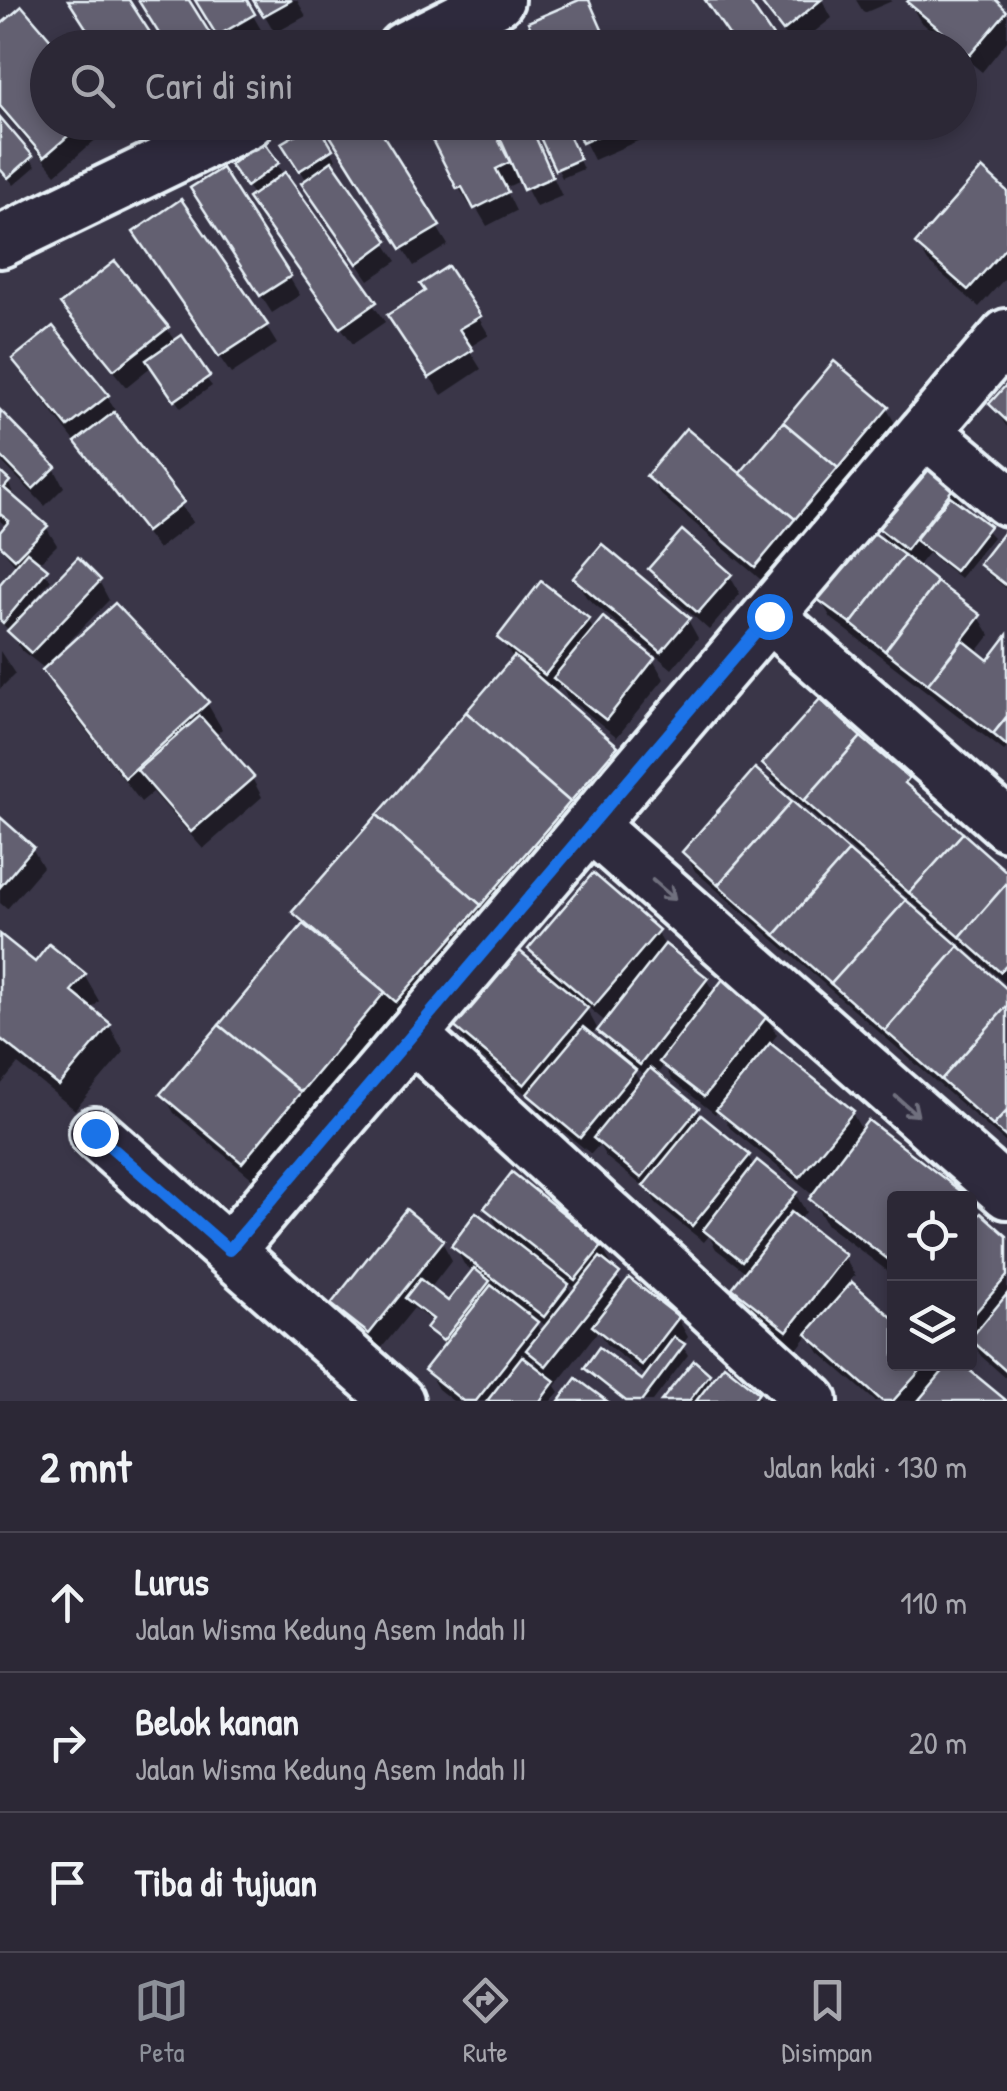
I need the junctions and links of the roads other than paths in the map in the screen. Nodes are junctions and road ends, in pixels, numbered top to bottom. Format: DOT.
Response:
graph roads {
  1 [pos="498,0"];
  2 [pos="439,30"];
  3 [pos="211,140"];
  4 [pos="0,242"];
  5 [pos="1007,335"];
  6 [pos="926,432"];
  7 [pos="1007,500"];
  8 [pos="769,616"];
  9 [pos="1007,825"];
  10 [pos="591,826"];
  11 [pos="412,1035"];
  12 [pos="95,1133"];
  13 [pos="1007,1194"];
  14 [pos="229,1250"];
  15 [pos="398,1401"];
  16 [pos="812,1401"];
  1 -- 2 [label="street"];
  3 -- 4 [label="street"];
  5 -- 6 [label="street"];
  6 -- 7 [label="street"];
  6 -- 8 [label="street"];
  8 -- 9 [label="street"];
  8 -- 10 [label="street"];
  10 -- 11 [label="street"];
  10 -- 13 [label="street, one-way"];
  11 -- 14 [label="street"];
  11 -- 16 [label="street"];
  12 -- 14 [label="street"];
  14 -- 15 [label="street"];
}
